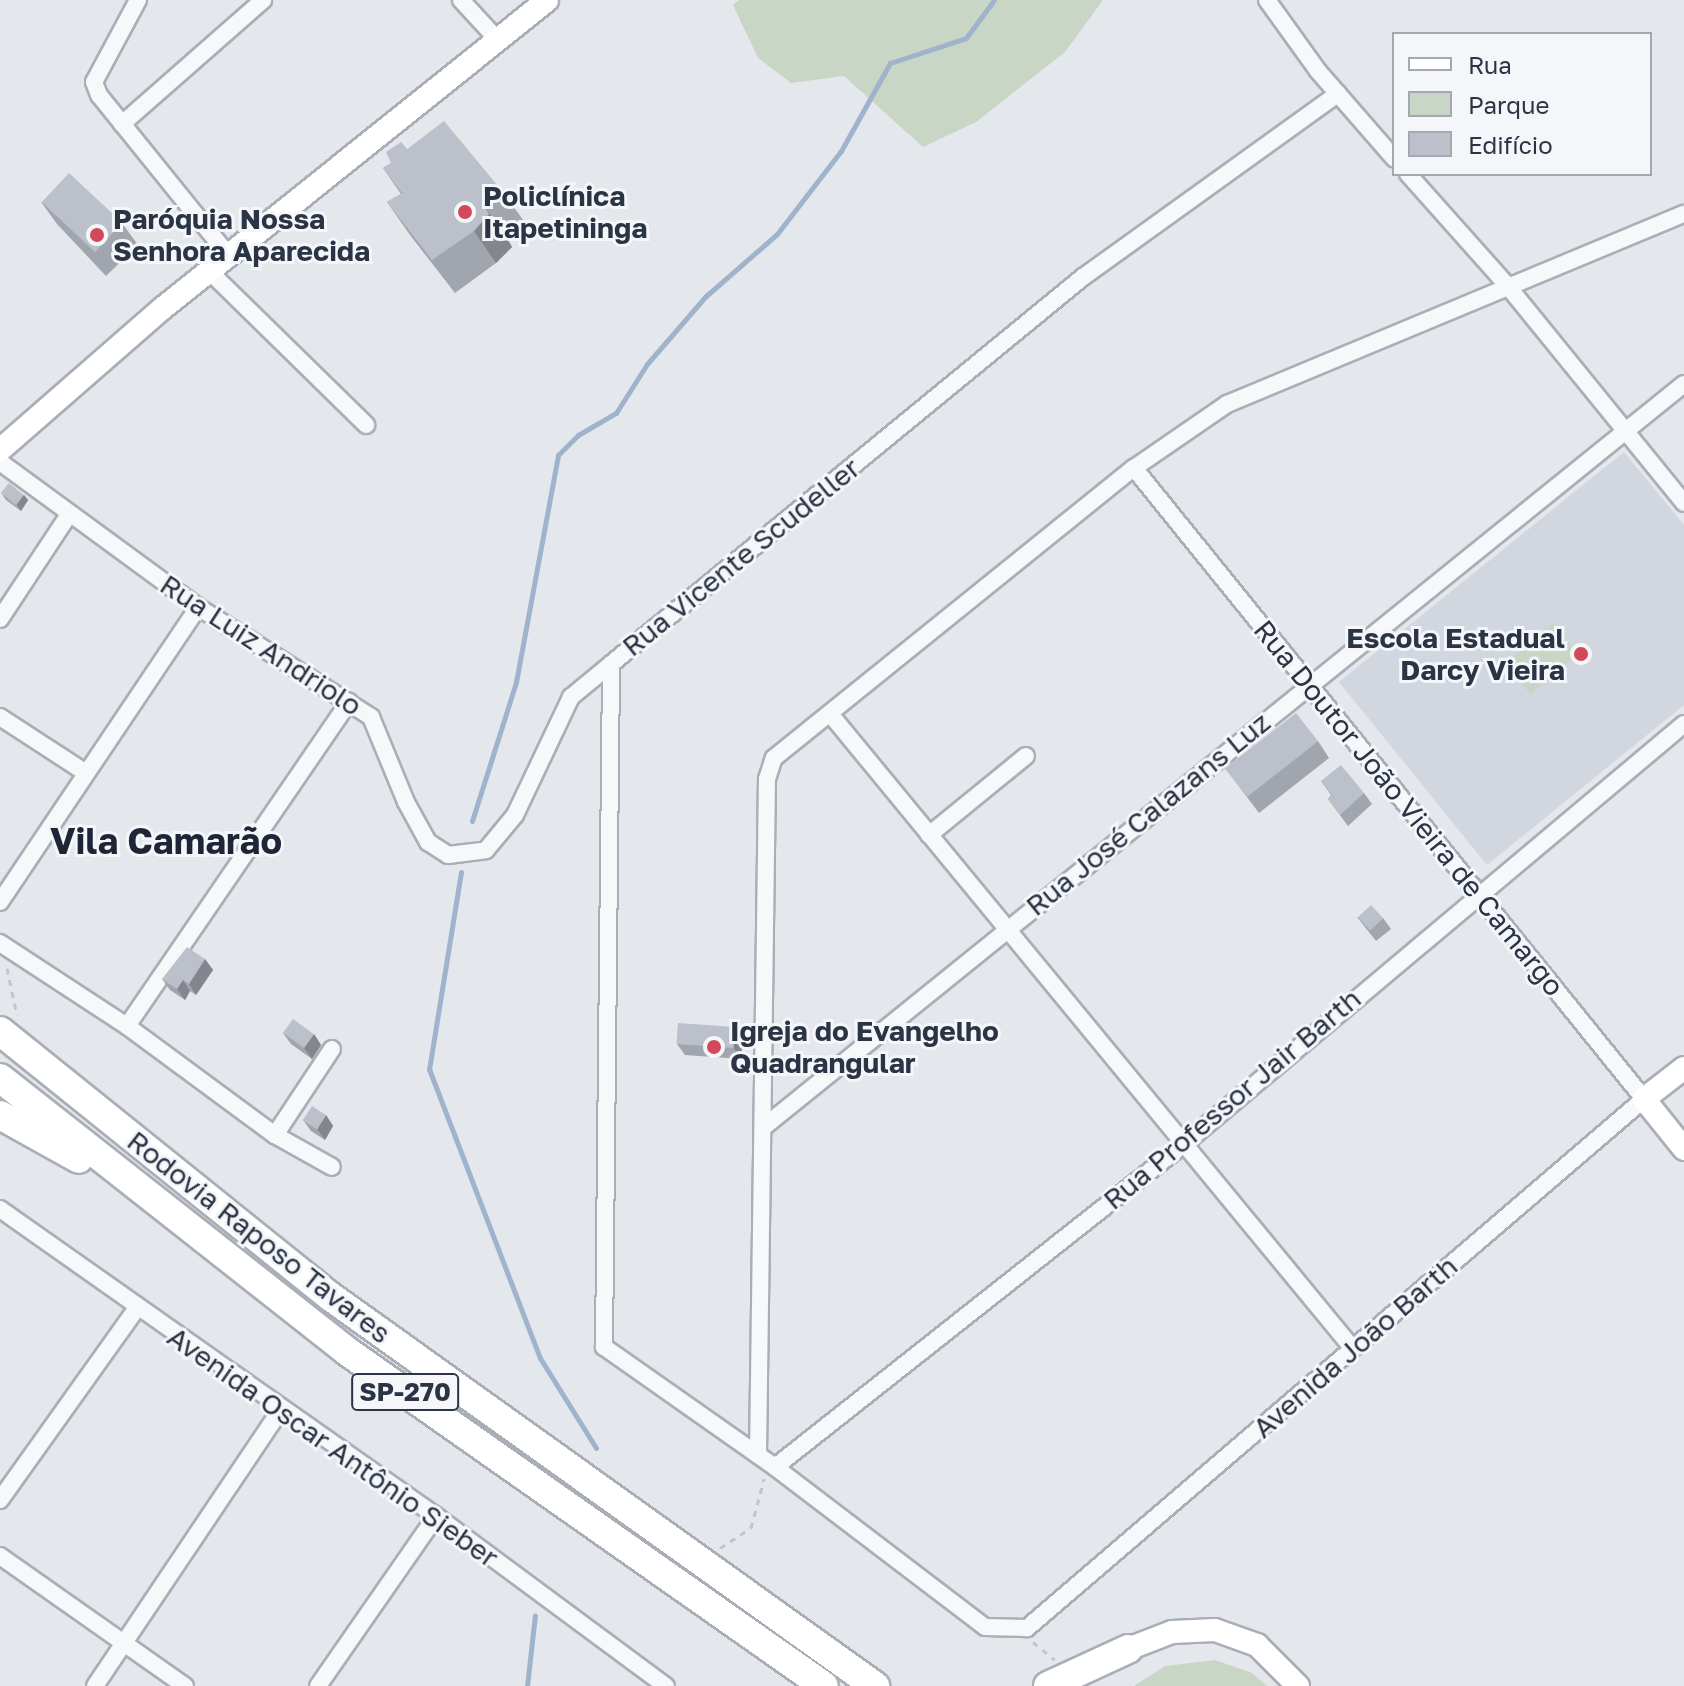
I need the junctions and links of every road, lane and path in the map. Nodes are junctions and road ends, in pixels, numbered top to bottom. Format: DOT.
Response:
graph roads {
  1 [pos="138,0"];
  2 [pos="263,0"];
  3 [pos="461,0"];
  4 [pos="547,0"];
  5 [pos="563,0"];
  6 [pos="1267,0"];
  7 [pos="525,17"];
  8 [pos="496,38"];
  9 [pos="1338,94"];
  10 [pos="122,124"];
  11 [pos="1392,156"];
  12 [pos="1410,176"];
  13 [pos="1684,214"];
  14 [pos="228,255"];
  15 [pos="209,271"];
  16 [pos="1506,284"];
  17 [pos="1684,384"];
  18 [pos="366,425"];
  19 [pos="1627,432"];
  20 [pos="0,450"];
  21 [pos="0,462"];
  22 [pos="1134,468"];
  23 [pos="1684,503"];
  24 [pos="68,516"];
  25 [pos="198,607"];
  26 [pos="0,619"];
  27 [pos="611,664"];
  28 [pos="1309,684"];
  29 [pos="349,702"];
  30 [pos="831,715"];
  31 [pos="0,717"];
  32 [pos="1684,724"];
  33 [pos="1026,756"];
  34 [pos="83,771"];
  35 [pos="929,835"];
  36 [pos="1477,893"];
  37 [pos="0,902"];
  38 [pos="1006,928"];
  39 [pos="0,943"];
  40 [pos="0,955"];
  41 [pos="127,1026"];
  42 [pos="4,1034"];
  43 [pos="332,1049"];
  44 [pos="1684,1068"];
  45 [pos="0,1078"];
  46 [pos="1644,1099"];
  47 [pos="0,1115"];
  48 [pos="765,1126"];
  49 [pos="275,1135"];
  50 [pos="1184,1144"];
  51 [pos="1684,1149"];
  52 [pos="332,1167"];
  53 [pos="152,1200"];
  54 [pos="0,1209"];
  55 [pos="136,1309"];
  56 [pos="1353,1349"];
  57 [pos="280,1411"];
  58 [pos="766,1461"];
  59 [pos="0,1500"];
  60 [pos="436,1516"];
  61 [pos="0,1556"];
  62 [pos="689,1556"];
  63 [pos="1021,1628"];
  64 [pos="124,1642"];
  65 [pos="1128,1649"];
  66 [pos="1060,1680"];
  67 [pos="95,1686"];
  68 [pos="185,1686"];
  69 [pos="318,1686"];
  70 [pos="666,1686"];
  71 [pos="824,1686"];
  72 [pos="875,1686"];
  73 [pos="1099,1686"];
  74 [pos="1298,1686"];
  1 -- 10 [label="street"];
  2 -- 10 [label="street"];
  3 -- 8 [label="street"];
  4 -- 7 [label="main road"];
  5 -- 7 [label="main road"];
  6 -- 9 [label="street"];
  7 -- 8 [label="main road"];
  8 -- 14 [label="main road"];
  9 -- 11 [label="street"];
  9 -- 27 [label="street, Rua Vicente Scudeller"];
  10 -- 14 [label="street"];
  12 -- 16 [label="street"];
  13 -- 16 [label="street"];
  14 -- 15 [label="main road"];
  15 -- 18 [label="street"];
  15 -- 20 [label="main road"];
  16 -- 19 [label="street"];
  16 -- 22 [label="street"];
  17 -- 19 [label="street, Rua José Calazans Luz"];
  19 -- 23 [label="street"];
  19 -- 28 [label="street, Rua José Calazans Luz"];
  21 -- 24 [label="street, Rua Luiz Andriolo"];
  22 -- 28 [label="street, Rua Doutor João Vieira de Camargo"];
  22 -- 30 [label="street"];
  24 -- 25 [label="street, Rua Luiz Andriolo"];
  24 -- 26 [label="street"];
  25 -- 29 [label="street, Rua Luiz Andriolo"];
  25 -- 34 [label="street"];
  27 -- 29 [label="street, Rua Luiz Andriolo"];
  27 -- 58 [label="street, Rua Vicente Scudeller"];
  28 -- 36 [label="street, Rua Doutor João Vieira de Camargo"];
  28 -- 38 [label="street, Rua José Calazans Luz"];
  29 -- 41 [label="street"];
  30 -- 35 [label="street"];
  30 -- 48 [label="street"];
  31 -- 34 [label="street"];
  32 -- 36 [label="street, Rua Professor Jair Barth"];
  33 -- 35 [label="street"];
  34 -- 37 [label="street"];
  35 -- 38 [label="street"];
  36 -- 46 [label="street, Rua Doutor João Vieira de Camargo"];
  36 -- 50 [label="street, Rua Professor Jair Barth"];
  38 -- 48 [label="street, Rua José Calazans Luz"];
  38 -- 50 [label="street"];
  39 -- 41 [label="street"];
  40 -- 42 [label="path"];
  41 -- 49 [label="street"];
  42 -- 62 [label="highway, Rodovia Raposo Tavares / SP-270"];
  43 -- 49 [label="street"];
  44 -- 46 [label="main road, Avenida João Barth"];
  45 -- 53 [label="highway, Rodovia Raposo Tavares / SP-270"];
  46 -- 51 [label="main road, Rua Doutor João Vieira de Camargo"];
  46 -- 56 [label="street, Avenida João Barth"];
  47 -- 53 [label="highway"];
  48 -- 58 [label="street"];
  49 -- 52 [label="street"];
  50 -- 56 [label="street"];
  50 -- 58 [label="street, Rua Professor Jair Barth"];
  53 -- 71 [label="highway, Rodovia Raposo Tavares / SP-270"];
  54 -- 55 [label="street, Avenida Oscar Antônio Sieber"];
  55 -- 57 [label="street, Avenida Oscar Antônio Sieber"];
  55 -- 59 [label="street"];
  56 -- 63 [label="street, Avenida João Barth"];
  57 -- 60 [label="street, Avenida Oscar Antônio Sieber"];
  57 -- 64 [label="street"];
  58 -- 62 [label="path"];
  58 -- 63 [label="street"];
  60 -- 69 [label="street"];
  60 -- 70 [label="street, Avenida Oscar Antônio Sieber"];
  61 -- 64 [label="street"];
  62 -- 72 [label="highway, Rodovia Raposo Tavares / SP-270"];
  63 -- 66 [label="path"];
  64 -- 67 [label="street"];
  64 -- 68 [label="street"];
  65 -- 66 [label="highway"];
  65 -- 73 [label="highway"];
  65 -- 74 [label="main road"];
}
